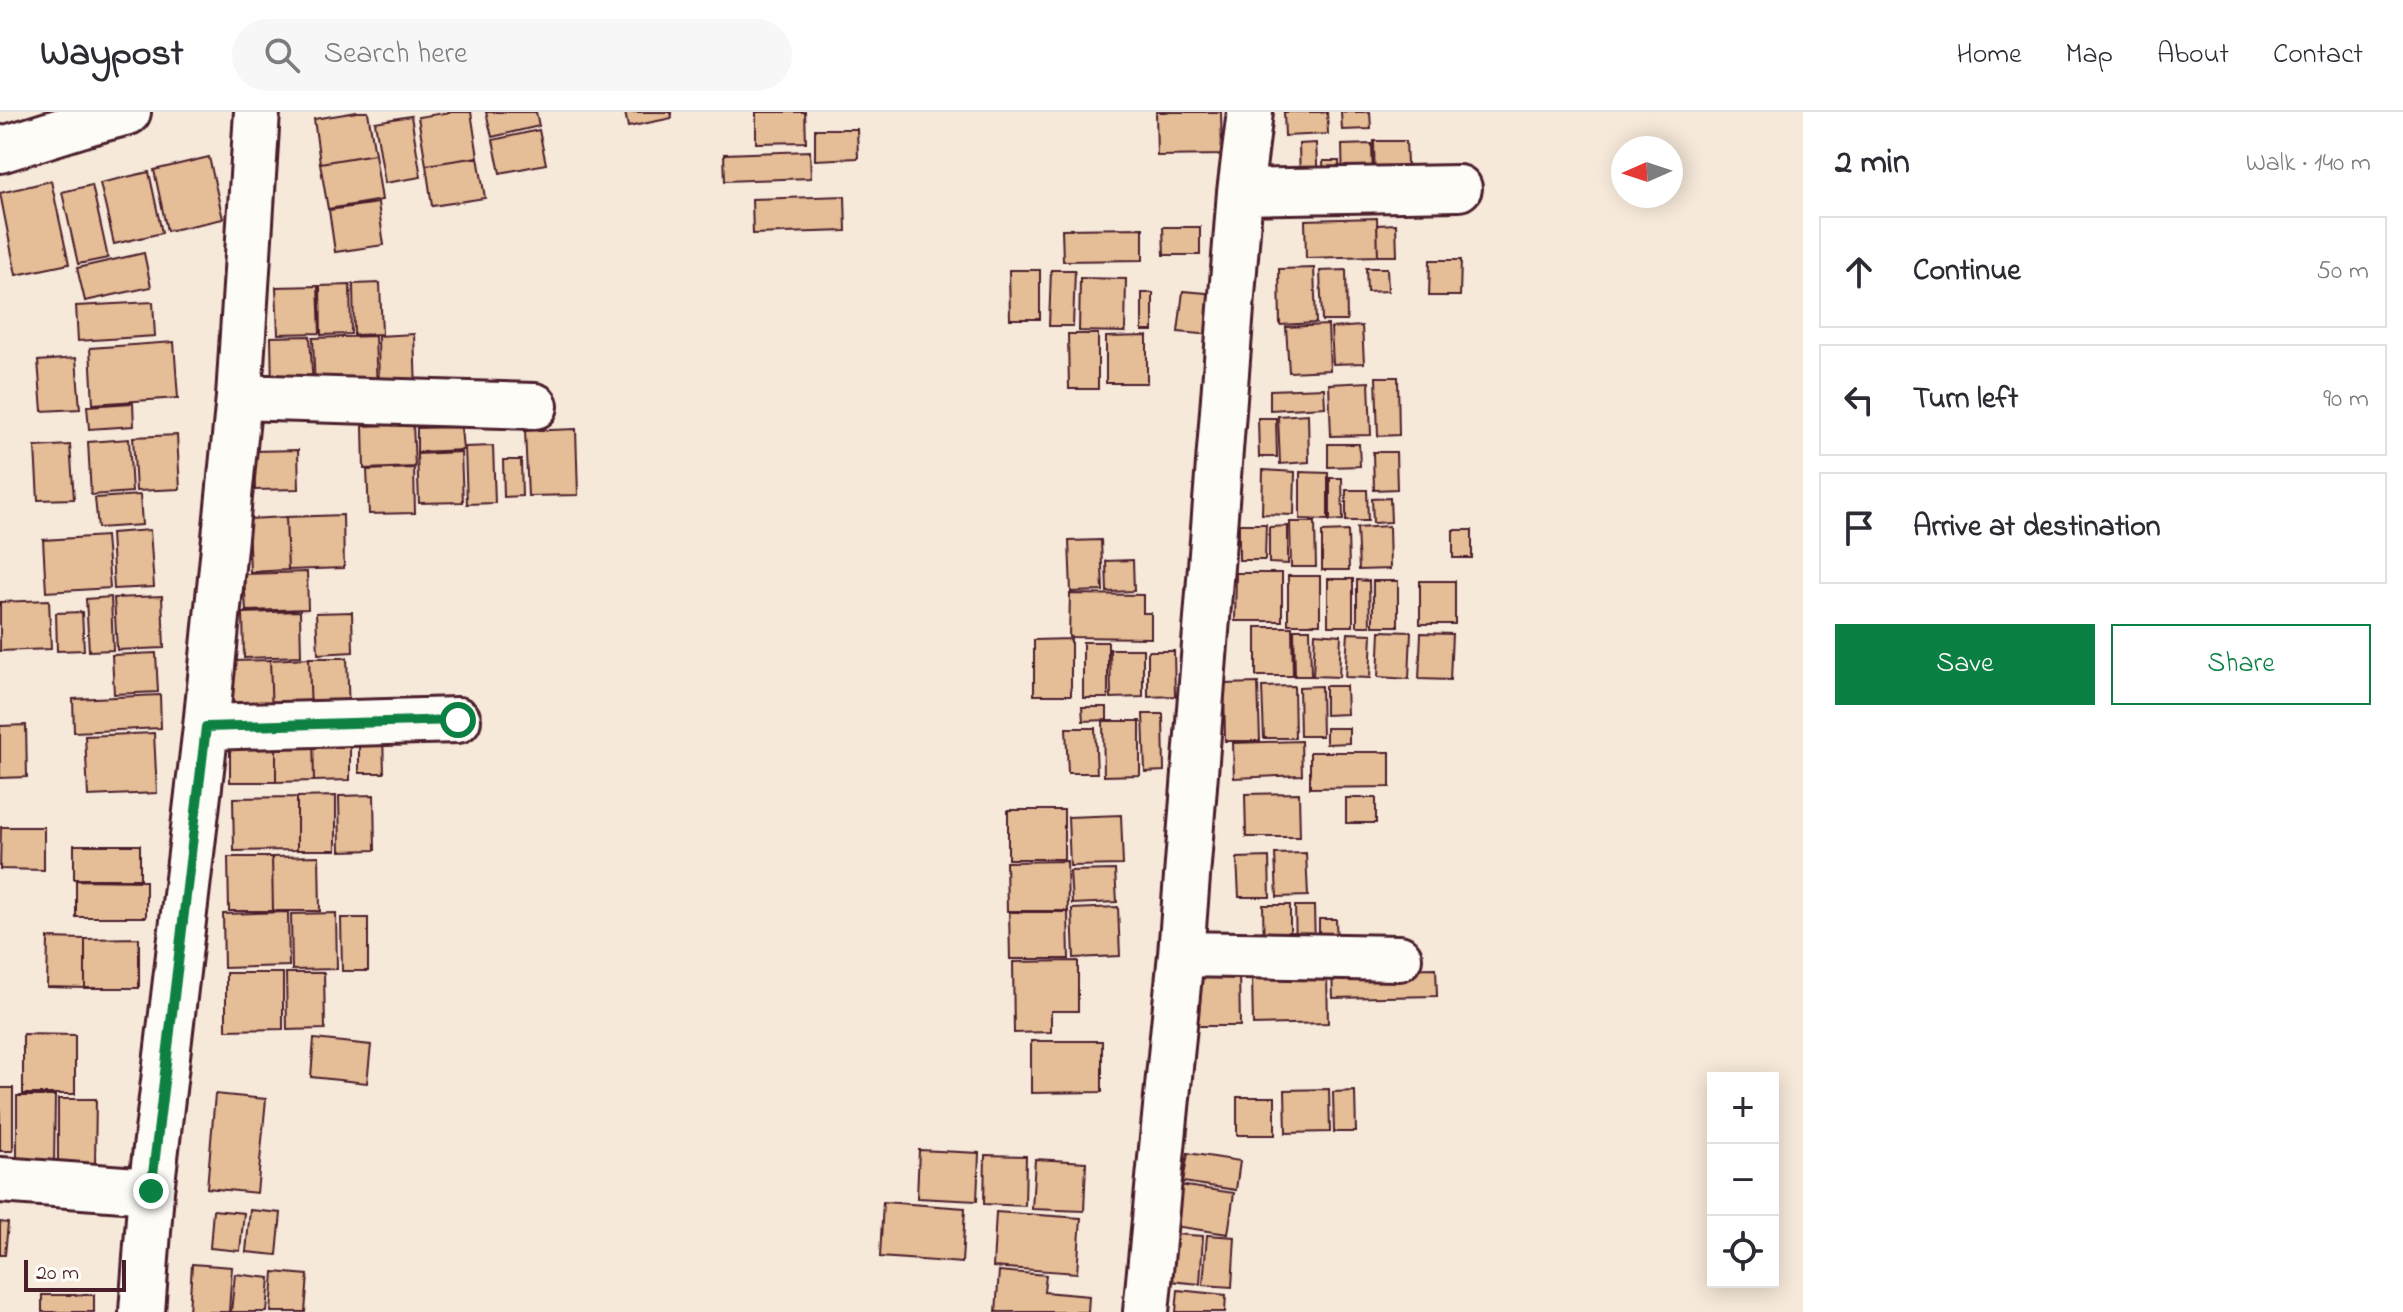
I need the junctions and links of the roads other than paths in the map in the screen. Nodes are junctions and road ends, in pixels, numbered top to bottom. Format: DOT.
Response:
graph roads {
  1 [pos="257,112"];
  2 [pos="1250,112"];
  3 [pos="103,115"];
  4 [pos="0,150"];
  5 [pos="1459,188"];
  6 [pos="1240,192"];
  7 [pos="239,397"];
  8 [pos="535,406"];
  9 [pos="458,720"];
  10 [pos="206,727"];
  11 [pos="1181,954"];
  12 [pos="1399,958"];
  13 [pos="0,1180"];
  14 [pos="151,1191"];
  15 [pos="142,1312"];
  16 [pos="1146,1312"];
  1 -- 7 [label="street"];
  2 -- 6 [label="street"];
  3 -- 4 [label="street"];
  5 -- 6 [label="street"];
  6 -- 11 [label="street"];
  7 -- 8 [label="street"];
  7 -- 10 [label="street"];
  9 -- 10 [label="street"];
  10 -- 14 [label="street"];
  11 -- 12 [label="street"];
  11 -- 16 [label="street"];
  13 -- 14 [label="street"];
  14 -- 15 [label="street"];
}
